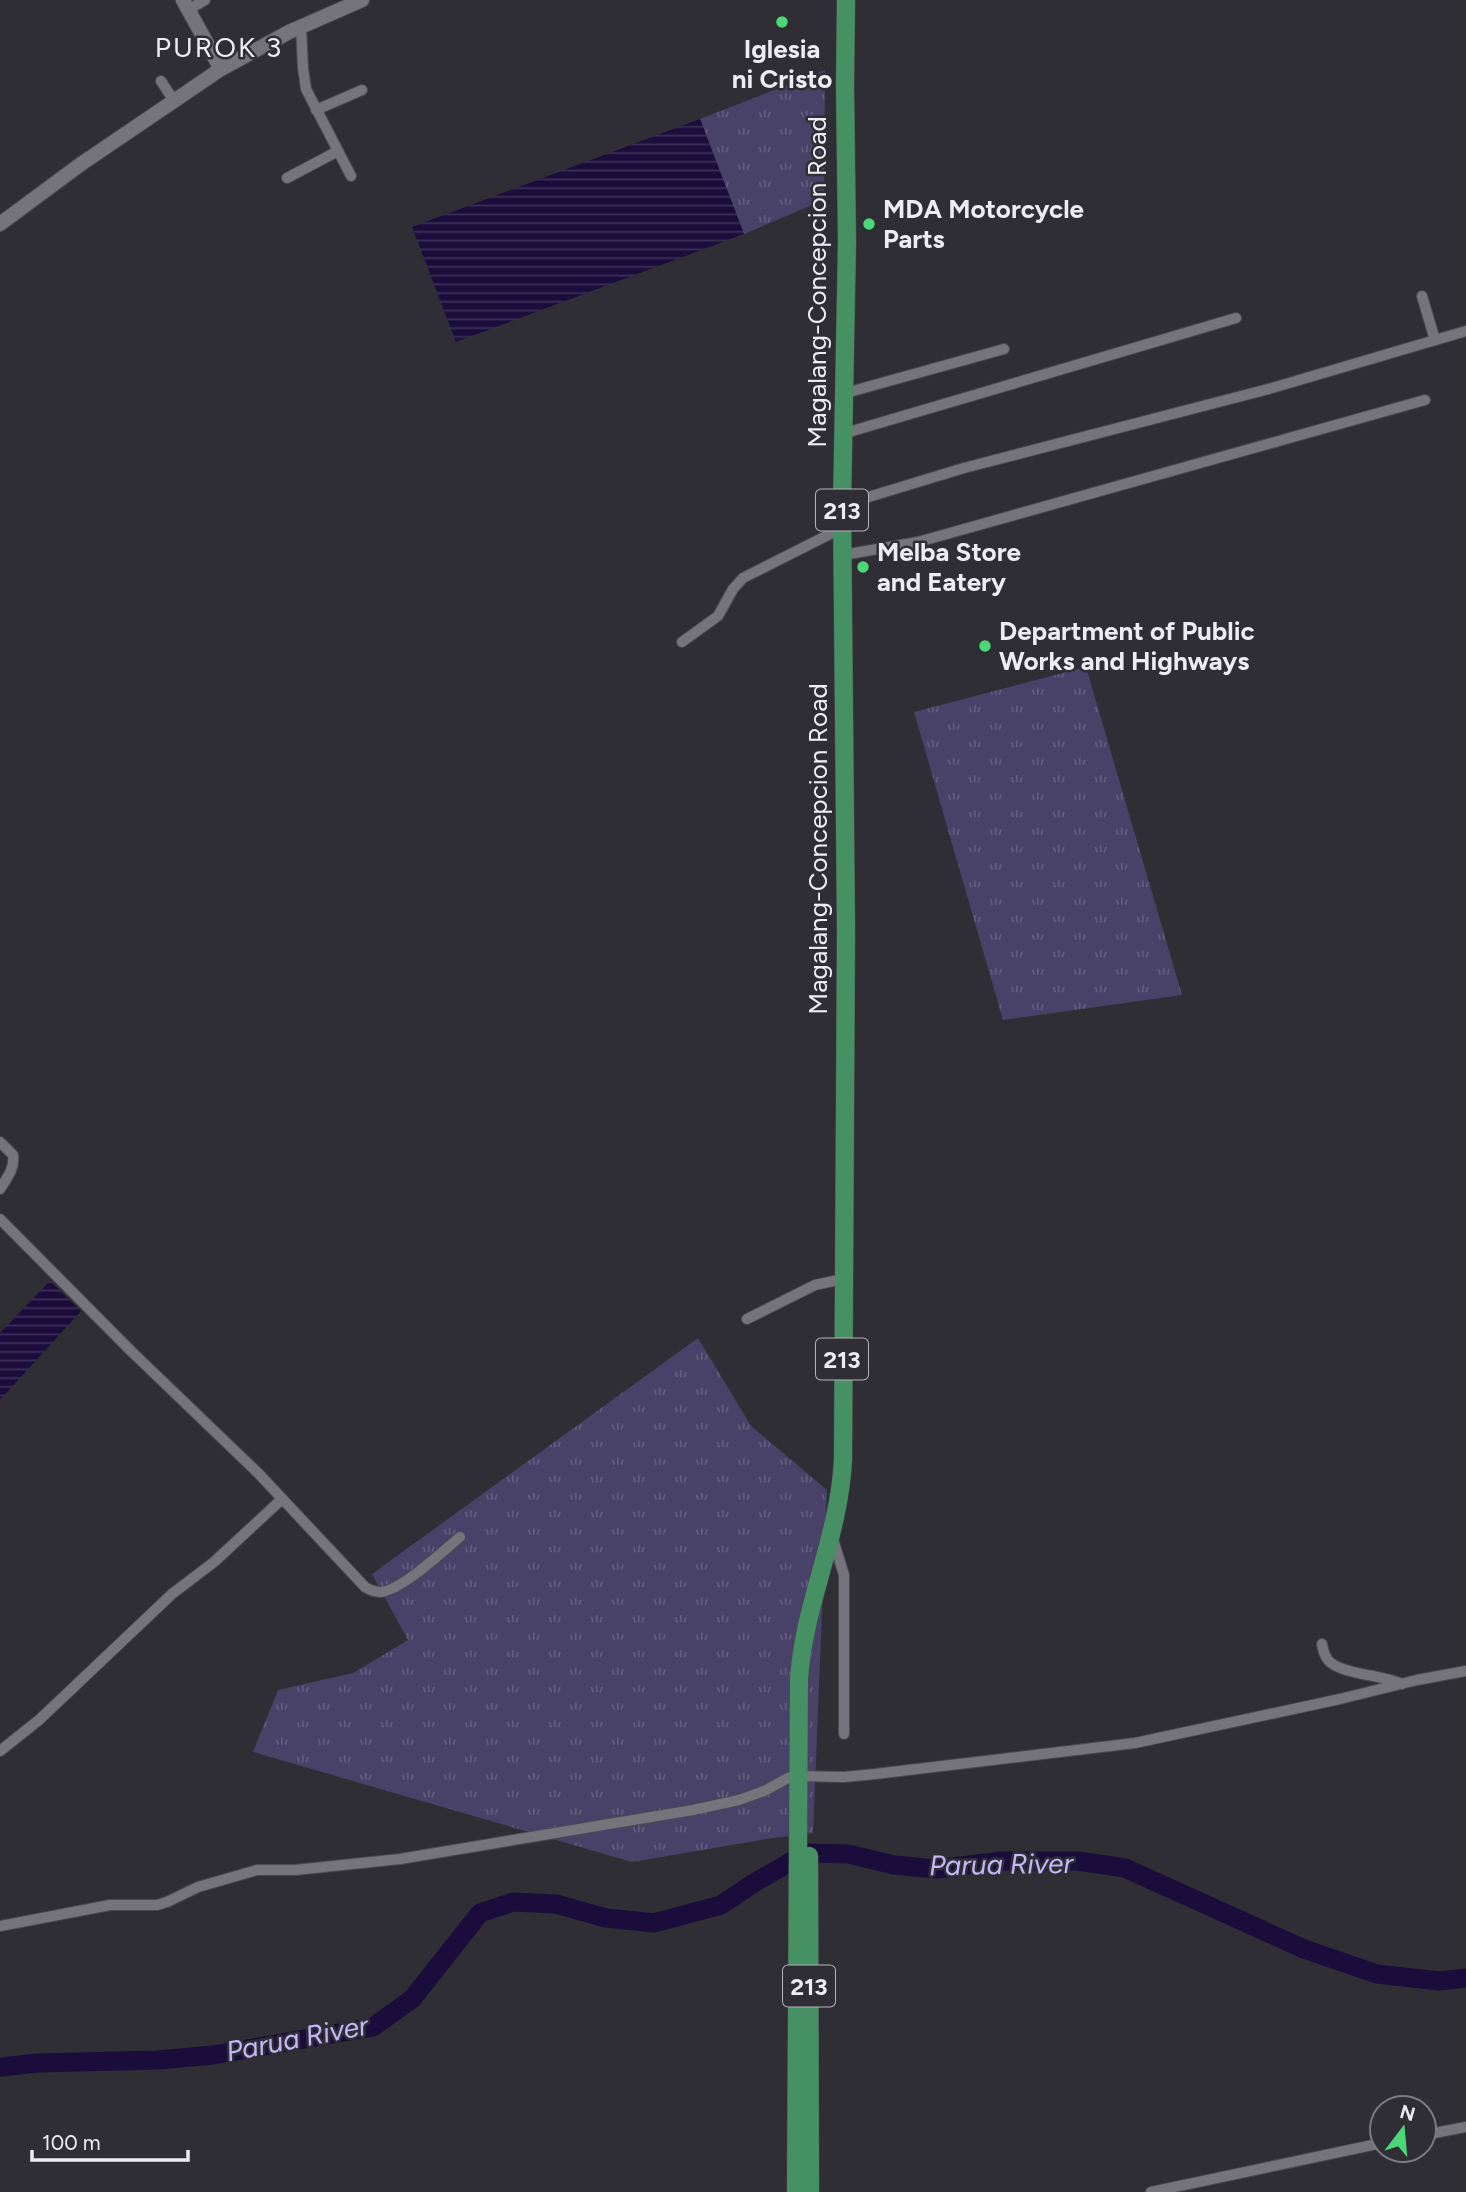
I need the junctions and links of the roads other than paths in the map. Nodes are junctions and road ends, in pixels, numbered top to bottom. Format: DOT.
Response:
graph roads {
  1 [pos="205,0"];
  2 [pos="362,0"];
  3 [pos="846,0"];
  4 [pos="186,5"];
  5 [pos="301,26"];
  6 [pos="220,69"];
  7 [pos="161,81"];
  8 [pos="362,90"];
  9 [pos="174,101"];
  10 [pos="316,110"];
  11 [pos="338,151"];
  12 [pos="351,176"];
  13 [pos="287,178"];
  14 [pos="0,224"];
  15 [pos="1422,296"];
  16 [pos="1236,318"];
  17 [pos="1466,331"];
  18 [pos="1434,340"];
  19 [pos="1004,349"];
  20 [pos="842,394"];
  21 [pos="1425,400"];
  22 [pos="842,434"];
  23 [pos="842,505"];
  24 [pos="842,528"];
  25 [pos="843,555"];
  26 [pos="682,642"];
  27 [pos="0,1142"];
  28 [pos="0,1189"];
  29 [pos="0,1219"];
  30 [pos="843,1279"];
  31 [pos="747,1319"];
  32 [pos="282,1499"];
  33 [pos="832,1536"];
  34 [pos="460,1537"];
  35 [pos="1322,1644"];
  36 [pos="1466,1671"];
  37 [pos="1402,1684"];
  38 [pos="844,1734"];
  39 [pos="0,1751"];
  40 [pos="803,1778"];
  41 [pos="0,1926"];
  42 [pos="1466,2127"];
  43 [pos="1438,2132"];
  44 [pos="1368,2146"];
  45 [pos="796,2192"];
  46 [pos="810,2192"];
  47 [pos="1151,2192"];
  1 -- 4 [label="street"];
  2 -- 5 [label="street"];
  3 -- 20 [label="main road, Magalang-Concepcion Road / 213"];
  4 -- 6 [label="street"];
  5 -- 6 [label="street"];
  5 -- 10 [label="street"];
  6 -- 9 [label="street"];
  7 -- 9 [label="street"];
  8 -- 10 [label="street"];
  9 -- 14 [label="street"];
  10 -- 11 [label="street"];
  11 -- 12 [label="street"];
  11 -- 13 [label="street"];
  15 -- 18 [label="street"];
  16 -- 22 [label="street"];
  17 -- 18 [label="street"];
  18 -- 23 [label="street"];
  19 -- 20 [label="street"];
  20 -- 22 [label="main road, Magalang-Concepcion Road / 213"];
  21 -- 25 [label="street"];
  22 -- 23 [label="main road, Magalang-Concepcion Road / 213"];
  23 -- 24 [label="main road, Magalang-Concepcion Road / 213"];
  24 -- 25 [label="main road, Magalang-Concepcion Road / 213"];
  24 -- 26 [label="street"];
  25 -- 30 [label="main road, Magalang-Concepcion Road / 213"];
  27 -- 28 [label="street"];
  29 -- 32 [label="street"];
  30 -- 31 [label="street"];
  30 -- 33 [label="main road, Magalang-Concepcion Road / 213"];
  32 -- 34 [label="street"];
  32 -- 39 [label="street"];
  33 -- 38 [label="street"];
  33 -- 40 [label="main road, Magalang-Concepcion Road / 213"];
  35 -- 37 [label="street"];
  36 -- 37 [label="street"];
  37 -- 40 [label="street"];
  40 -- 41 [label="street"];
  40 -- 45 [label="main road, Magalang-Concepcion Road / 213"];
  40 -- 46 [label="main road, Magalang-Concepcion Road / 213"];
  42 -- 43 [label="street"];
  44 -- 47 [label="street"];
}
